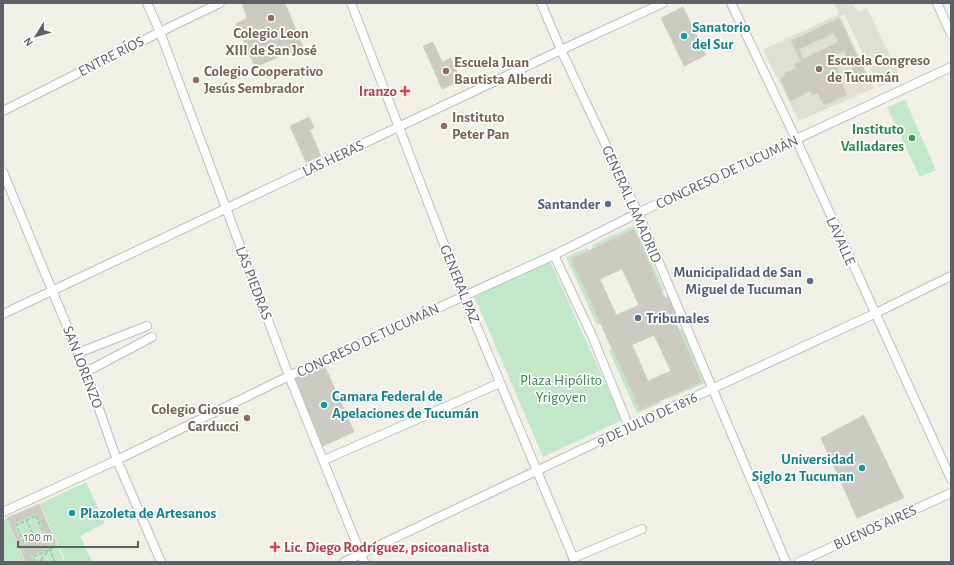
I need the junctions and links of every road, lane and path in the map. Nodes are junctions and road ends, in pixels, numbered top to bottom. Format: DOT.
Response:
graph roads {
  1 [pos="147,3"];
  2 [pos="220,3"];
  3 [pos="351,3"];
  4 [pos="541,3"];
  5 [pos="664,3"];
  6 [pos="731,3"];
  7 [pos="937,3"];
  8 [pos="160,32"];
  9 [pos="951,34"];
  10 [pos="561,50"];
  11 [pos="951,67"];
  12 [pos="3,111"];
  13 [pos="399,127"];
  14 [pos="796,139"];
  15 [pos="3,172"];
  16 [pos="226,208"];
  17 [pos="638,213"];
  18 [pos="554,255"];
  19 [pos="951,276"];
  20 [pos="52,291"];
  21 [pos="464,296"];
  22 [pos="3,314"];
  23 [pos="874,314"];
  24 [pos="147,326"];
  25 [pos="152,337"];
  26 [pos="78,353"];
  27 [pos="86,372"];
  28 [pos="289,376"];
  29 [pos="500,382"];
  30 [pos="712,389"];
  31 [pos="629,427"];
  32 [pos="117,460"];
  33 [pos="324,460"];
  34 [pos="537,470"];
  35 [pos="951,479"];
  36 [pos="951,493"];
  37 [pos="3,512"];
  38 [pos="26,519"];
  39 [pos="642,529"];
  40 [pos="35,539"];
  41 [pos="3,541"];
  42 [pos="3,544"];
  43 [pos="56,547"];
  44 [pos="49,549"];
  45 [pos="362,558"];
  46 [pos="574,560"];
  47 [pos="35,562"];
  48 [pos="40,562"];
  49 [pos="55,562"];
  50 [pos="161,562"];
  51 [pos="344,562"];
  52 [pos="786,562"];
  53 [pos="799,562"];
  1 -- 8 [label="street, LAS PIEDRAS"];
  2 -- 8 [label="street, ENTRE RÍOS"];
  3 -- 13 [label="street, GENERAL PAZ"];
  4 -- 10 [label="street, GENERAL LAMADRID"];
  5 -- 10 [label="street, LAS HERAS"];
  6 -- 14 [label="street, LAVALLE"];
  7 -- 9 [label="street"];
  8 -- 12 [label="street, ENTRE RÍOS"];
  8 -- 16 [label="street, LAS PIEDRAS"];
  10 -- 13 [label="street, LAS HERAS"];
  10 -- 17 [label="street, GENERAL LAMADRID"];
  11 -- 14 [label="street, CONGRESO DE TUCUMÁN"];
  13 -- 16 [label="street, LAS HERAS"];
  13 -- 21 [label="street, GENERAL PAZ"];
  14 -- 17 [label="street, CONGRESO DE TUCUMÁN"];
  14 -- 23 [label="street, LAVALLE"];
  15 -- 20 [label="street, SAN LORENZO"];
  16 -- 20 [label="street, LAS HERAS"];
  16 -- 28 [label="street, LAS PIEDRAS"];
  17 -- 18 [label="street, CONGRESO DE TUCUMÁN"];
  17 -- 30 [label="street, GENERAL LAMADRID"];
  18 -- 21 [label="street, CONGRESO DE TUCUMÁN"];
  18 -- 31 [label="street"];
  19 -- 23 [label="street, 9 DE JULIO DE 1816"];
  20 -- 22 [label="street, LAS HERAS"];
  20 -- 26 [label="street, SAN LORENZO"];
  21 -- 28 [label="street, CONGRESO DE TUCUMÁN"];
  21 -- 29 [label="street, GENERAL PAZ"];
  23 -- 30 [label="street, 9 DE JULIO DE 1816"];
  23 -- 35 [label="street, LAVALLE"];
  24 -- 26 [label="street"];
  25 -- 27 [label="street"];
  26 -- 27 [label="street, SAN LORENZO"];
  27 -- 32 [label="street, SAN LORENZO"];
  28 -- 32 [label="street, CONGRESO DE TUCUMÁN"];
  28 -- 33 [label="street, LAS PIEDRAS"];
  29 -- 33 [label="street"];
  29 -- 34 [label="street, GENERAL PAZ"];
  30 -- 31 [label="street, 9 DE JULIO DE 1816"];
  30 -- 52 [label="street, GENERAL LAMADRID"];
  31 -- 34 [label="street, 9 DE JULIO DE 1816"];
  32 -- 37 [label="street, CONGRESO DE TUCUMÁN"];
  32 -- 50 [label="street, SAN LORENZO"];
  33 -- 45 [label="street, LAS PIEDRAS"];
  34 -- 45 [label="street, 9 DE JULIO DE 1816"];
  34 -- 46 [label="street, GENERAL PAZ"];
  36 -- 53 [label="street, BUENOS AIRES"];
  38 -- 40 [label="path"];
  38 -- 40 [label="path"];
  38 -- 40 [label="path"];
  39 -- 46 [label="street"];
  41 -- 42 [label="path"];
  43 -- 44 [label="path"];
  44 -- 47 [label="path"];
  44 -- 48 [label="path"];
  44 -- 49 [label="path"];
  45 -- 51 [label="street, 9 DE JULIO DE 1816"];
}
